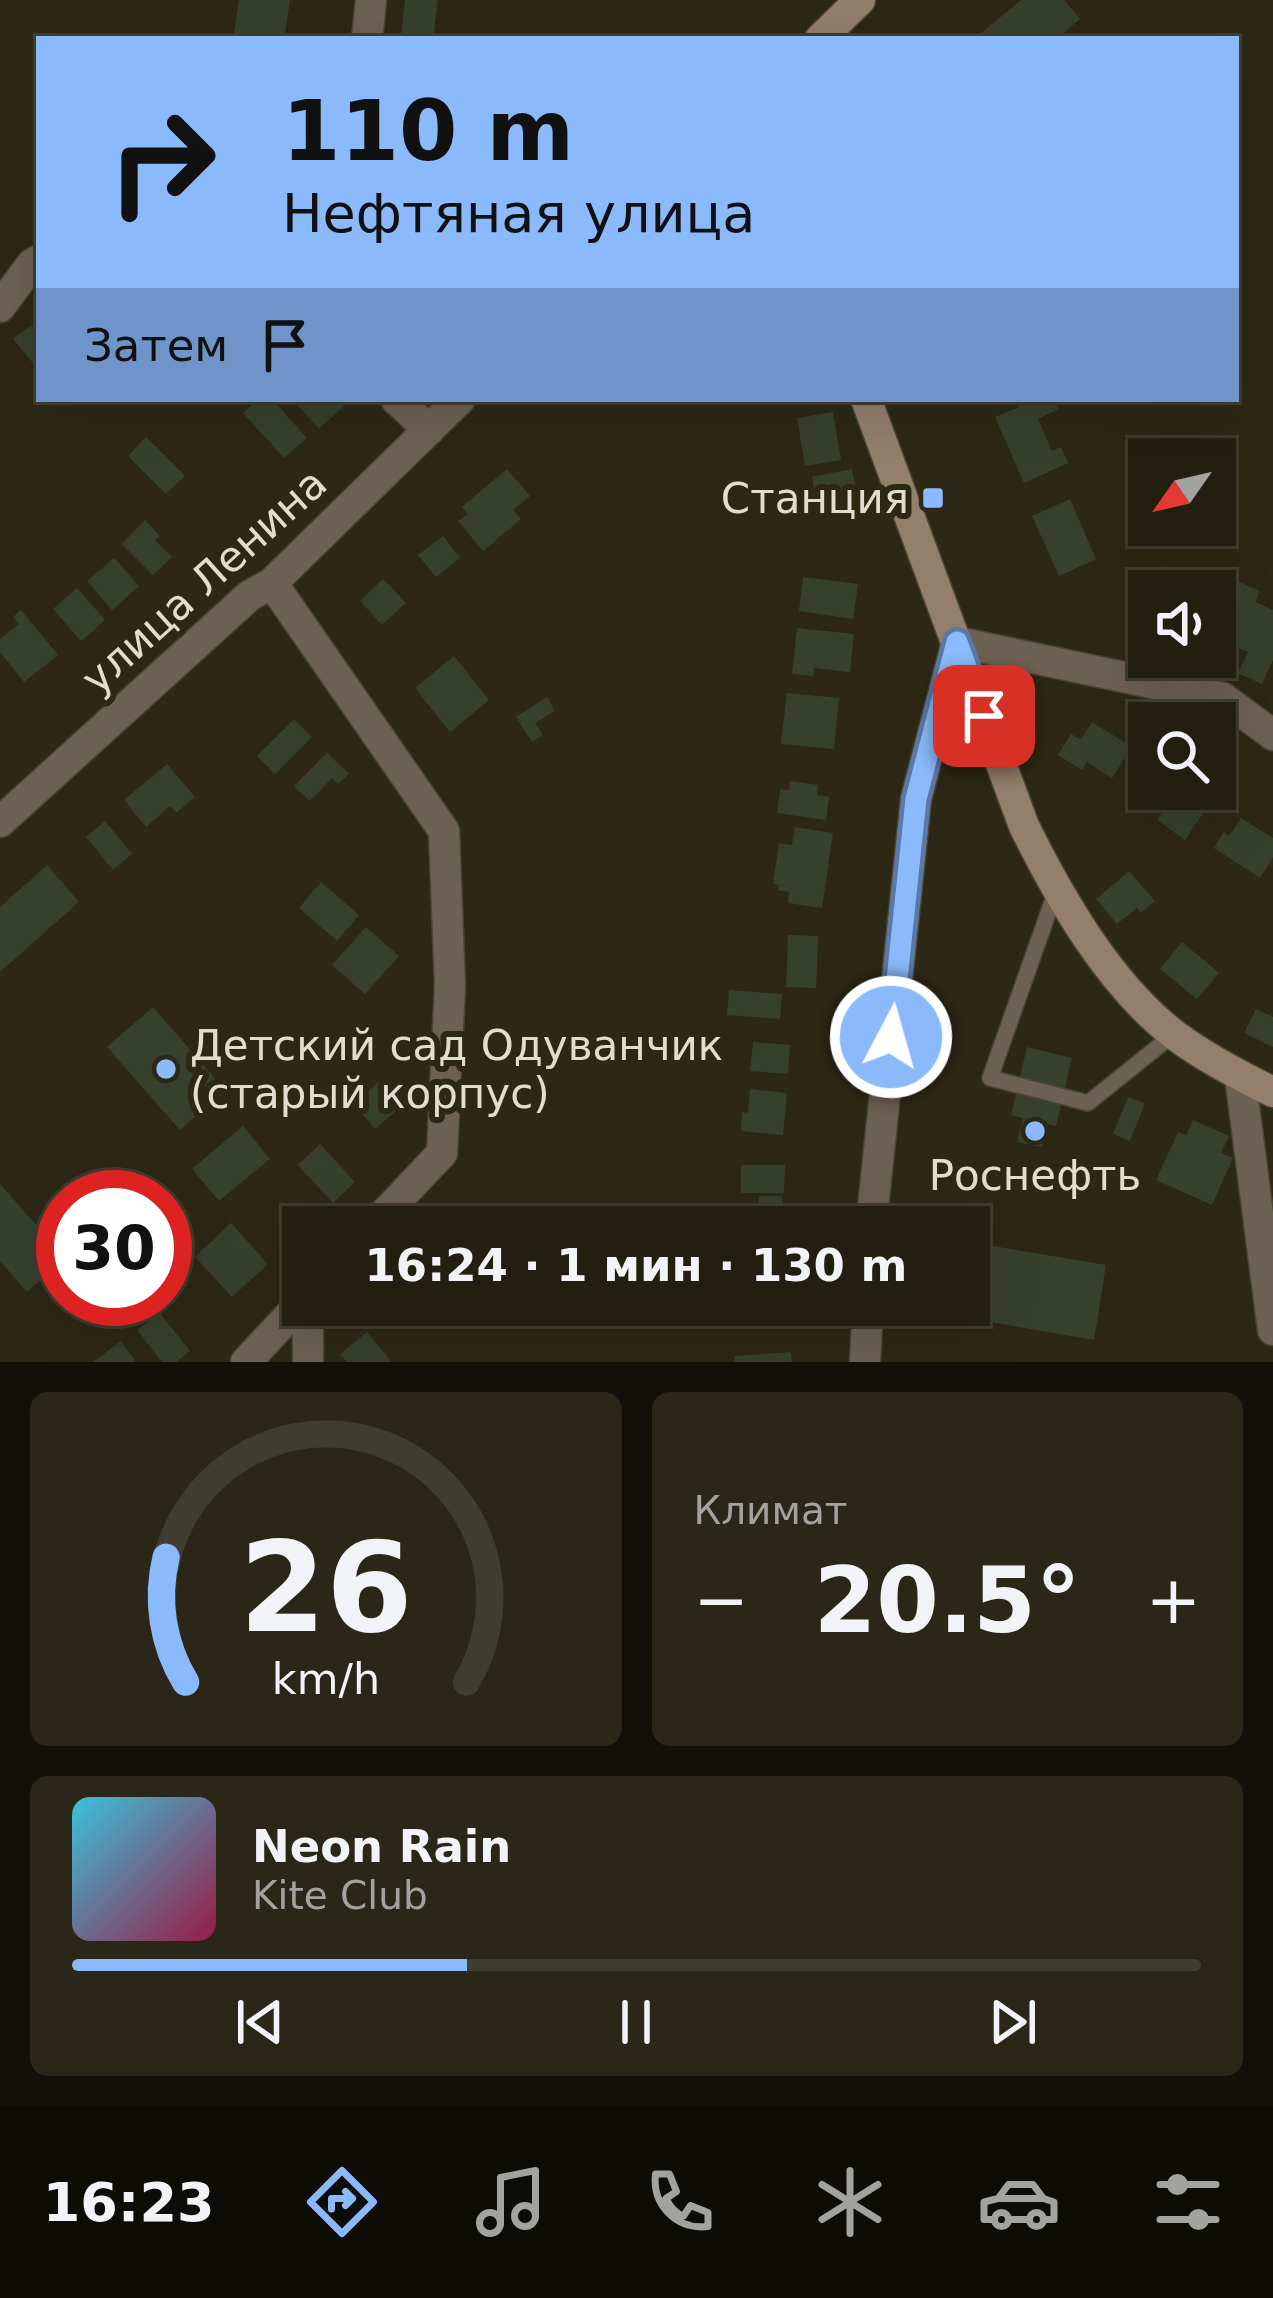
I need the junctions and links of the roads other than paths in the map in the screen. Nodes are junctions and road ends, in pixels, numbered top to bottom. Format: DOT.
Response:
graph roads {
  1 [pos="371,0"];
  2 [pos="860,0"];
  3 [pos="368,36"];
  4 [pos="823,36"];
  5 [pos="36,262"];
  6 [pos="0,308"];
  7 [pos="398,402"];
  8 [pos="457,402"];
  9 [pos="867,402"];
  10 [pos="429,430"];
  11 [pos="272,583"];
  12 [pos="957,642"];
  13 [pos="1273,735"];
  14 [pos="0,822"];
  15 [pos="1056,891"];
  16 [pos="1174,1034"];
  17 [pos="1240,1076"];
  18 [pos="1273,1092"];
  19 [pos="392,1206"];
  20 [pos="874,1206"];
  21 [pos="282,1326"];
  22 [pos="306,1326"];
  23 [pos="867,1326"];
  24 [pos="1273,1330"];
  25 [pos="246,1362"];
  26 [pos="308,1362"];
  27 [pos="866,1362"];
  1 -- 3 [label="street"];
  2 -- 4 [label="main road"];
  5 -- 6 [label="street"];
  7 -- 10 [label="street"];
  8 -- 10 [label="street, улица Ленина"];
  9 -- 12 [label="main road"];
  10 -- 11 [label="street, улица Ленина"];
  11 -- 14 [label="street, улица Ленина"];
  11 -- 19 [label="street"];
  12 -- 13 [label="street"];
  12 -- 15 [label="main road"];
  12 -- 20 [label="street"];
  15 -- 16 [label="main road"];
  15 -- 16 [label="lane"];
  16 -- 17 [label="main road"];
  17 -- 18 [label="main road"];
  17 -- 24 [label="street"];
  21 -- 25 [label="street"];
  22 -- 26 [label="street"];
  23 -- 27 [label="street"];
}
